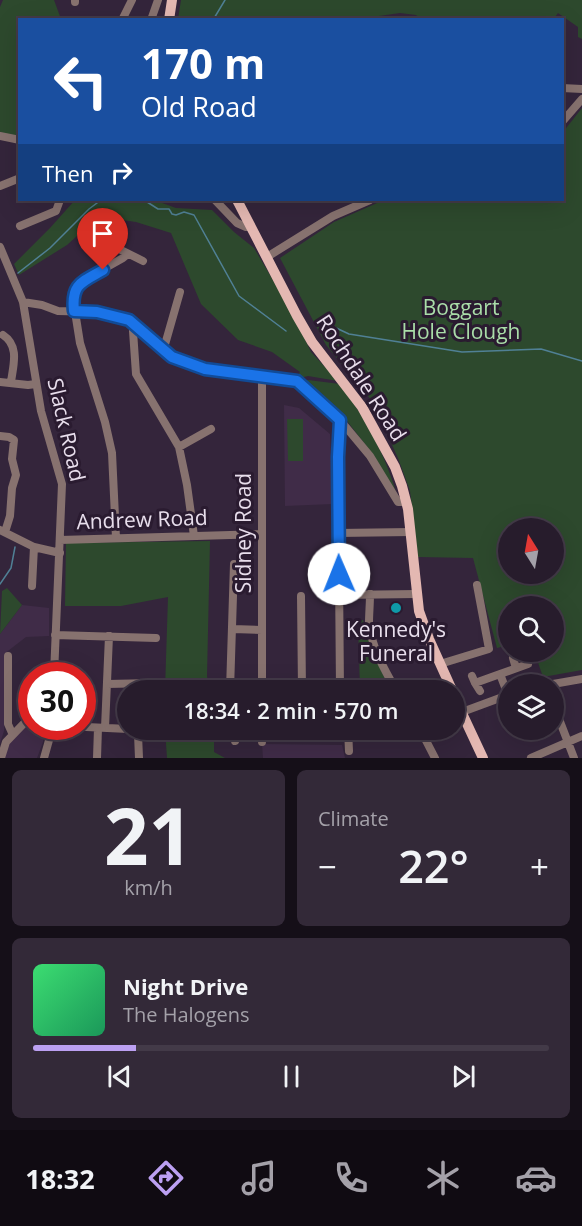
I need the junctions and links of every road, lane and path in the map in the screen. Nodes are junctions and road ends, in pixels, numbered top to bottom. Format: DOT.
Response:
graph roads {
  1 [pos="132,0"];
  2 [pos="158,0"];
  3 [pos="172,0"];
  4 [pos="123,18"];
  5 [pos="152,18"];
  6 [pos="169,18"];
  7 [pos="564,88"];
  8 [pos="582,89"];
  9 [pos="582,99"];
  10 [pos="564,120"];
  11 [pos="0,136"];
  12 [pos="18,140"];
  13 [pos="18,179"];
  14 [pos="0,186"];
  15 [pos="60,201"];
  16 [pos="216,201"];
  17 [pos="238,201"];
  18 [pos="368,201"];
  19 [pos="20,226"];
  20 [pos="250,226"];
  21 [pos="0,247"];
  22 [pos="267,257"];
  23 [pos="142,261"];
  24 [pos="4,267"];
  25 [pos="180,292"];
  26 [pos="23,302"];
  27 [pos="74,311"];
  28 [pos="135,323"];
  29 [pos="3,335"];
  30 [pos="164,348"];
  31 [pos="262,376"];
  32 [pos="0,382"];
  33 [pos="11,382"];
  34 [pos="36,384"];
  35 [pos="340,420"];
  36 [pos="211,429"];
  37 [pos="0,436"];
  38 [pos="179,447"];
  39 [pos="406,502"];
  40 [pos="3,531"];
  41 [pos="411,532"];
  42 [pos="261,534"];
  43 [pos="338,534"];
  44 [pos="194,536"];
  45 [pos="116,538"];
  46 [pos="60,540"];
  47 [pos="34,547"];
  48 [pos="60,553"];
  49 [pos="234,564"];
  50 [pos="477,585"];
  51 [pos="32,586"];
  52 [pos="370,594"];
  53 [pos="417,594"];
  54 [pos="339,595"];
  55 [pos="301,596"];
  56 [pos="233,629"];
  57 [pos="262,630"];
  58 [pos="56,635"];
  59 [pos="109,636"];
  60 [pos="156,638"];
  61 [pos="9,656"];
  62 [pos="55,662"];
  63 [pos="514,662"];
  64 [pos="440,664"];
  65 [pos="528,664"];
  66 [pos="516,668"];
  67 [pos="498,674"];
  68 [pos="500,674"];
  69 [pos="582,679"];
  70 [pos="230,680"];
  71 [pos="262,680"];
  72 [pos="302,680"];
  73 [pos="340,680"];
  74 [pos="390,680"];
  75 [pos="447,680"];
  76 [pos="564,682"];
  77 [pos="107,684"];
  78 [pos="117,684"];
  79 [pos="480,691"];
  80 [pos="498,699"];
  81 [pos="465,711"];
  82 [pos="465,719"];
  83 [pos="18,728"];
  84 [pos="96,728"];
  85 [pos="102,728"];
  86 [pos="117,729"];
  87 [pos="564,732"];
  88 [pos="12,733"];
  89 [pos="582,736"];
  90 [pos="50,740"];
  91 [pos="138,740"];
  92 [pos="348,740"];
  93 [pos="426,740"];
  94 [pos="568,742"];
  95 [pos="349,752"];
  96 [pos="1,758"];
  97 [pos="44,758"];
  98 [pos="97,758"];
  99 [pos="139,758"];
  100 [pos="435,758"];
  101 [pos="483,758"];
  102 [pos="531,758"];
  103 [pos="574,758"];
  1 -- 4 [label="street"];
  2 -- 5 [label="street"];
  3 -- 6 [label="main road"];
  7 -- 8 [label="street"];
  9 -- 10 [label="street"];
  11 -- 12 [label="street"];
  13 -- 14 [label="street"];
  15 -- 19 [label="street"];
  16 -- 20 [label="street"];
  17 -- 20 [label="main road, Rochdale Road"];
  18 -- 22 [label="street"];
  20 -- 22 [label="main road, Rochdale Road"];
  21 -- 24 [label="street, Slack Road"];
  22 -- 39 [label="main road, Rochdale Road"];
  23 -- 27 [label="street"];
  24 -- 26 [label="street, Slack Road"];
  25 -- 30 [label="street"];
  26 -- 27 [label="street"];
  26 -- 34 [label="street, Slack Road"];
  27 -- 28 [label="street"];
  27 -- 45 [label="street"];
  28 -- 30 [label="street"];
  28 -- 38 [label="street"];
  29 -- 33 [label="street"];
  30 -- 31 [label="street"];
  31 -- 35 [label="street"];
  31 -- 42 [label="street, Sidney Road"];
  32 -- 33 [label="street"];
  33 -- 34 [label="street"];
  34 -- 46 [label="street, Slack Road"];
  35 -- 39 [label="street"];
  35 -- 43 [label="street"];
  36 -- 38 [label="street"];
  37 -- 40 [label="street"];
  38 -- 44 [label="street"];
  39 -- 41 [label="main road, Rochdale Road"];
  40 -- 47 [label="street"];
  41 -- 43 [label="street"];
  41 -- 53 [label="main road, Rochdale Road"];
  42 -- 44 [label="street, Andrew Road"];
  42 -- 57 [label="street, Sidney Road"];
  43 -- 54 [label="street"];
  44 -- 45 [label="street, Andrew Road"];
  45 -- 46 [label="street, Andrew Road"];
  46 -- 48 [label="street, Slack Road"];
  47 -- 48 [label="street"];
  47 -- 51 [label="street"];
  48 -- 58 [label="street, Slack Road"];
  49 -- 56 [label="street"];
  50 -- 64 [label="street"];
  52 -- 53 [label="street"];
  52 -- 54 [label="street"];
  52 -- 74 [label="street"];
  53 -- 64 [label="main road, Rochdale Road"];
  54 -- 73 [label="street"];
  55 -- 72 [label="street"];
  56 -- 57 [label="street"];
  56 -- 70 [label="street"];
  57 -- 71 [label="street, Sidney Road"];
  58 -- 59 [label="street"];
  58 -- 62 [label="street, Slack Road"];
  59 -- 60 [label="street"];
  59 -- 77 [label="street"];
  61 -- 88 [label="street"];
  63 -- 66 [label="street"];
  64 -- 75 [label="main road, Rochdale Road"];
  65 -- 66 [label="street"];
  66 -- 68 [label="street"];
  67 -- 79 [label="street"];
  69 -- 76 [label="street"];
  77 -- 78 [label="street"];
  77 -- 85 [label="street"];
  80 -- 81 [label="street"];
  82 -- 101 [label="main road"];
  83 -- 88 [label="street"];
  84 -- 85 [label="street"];
  85 -- 86 [label="street"];
  85 -- 98 [label="street"];
  87 -- 94 [label="street"];
  88 -- 96 [label="street"];
  89 -- 94 [label="street"];
  90 -- 97 [label="street"];
  91 -- 99 [label="street"];
  92 -- 95 [label="street"];
  93 -- 100 [label="street"];
  94 -- 102 [label="street"];
  94 -- 103 [label="street"];
}
